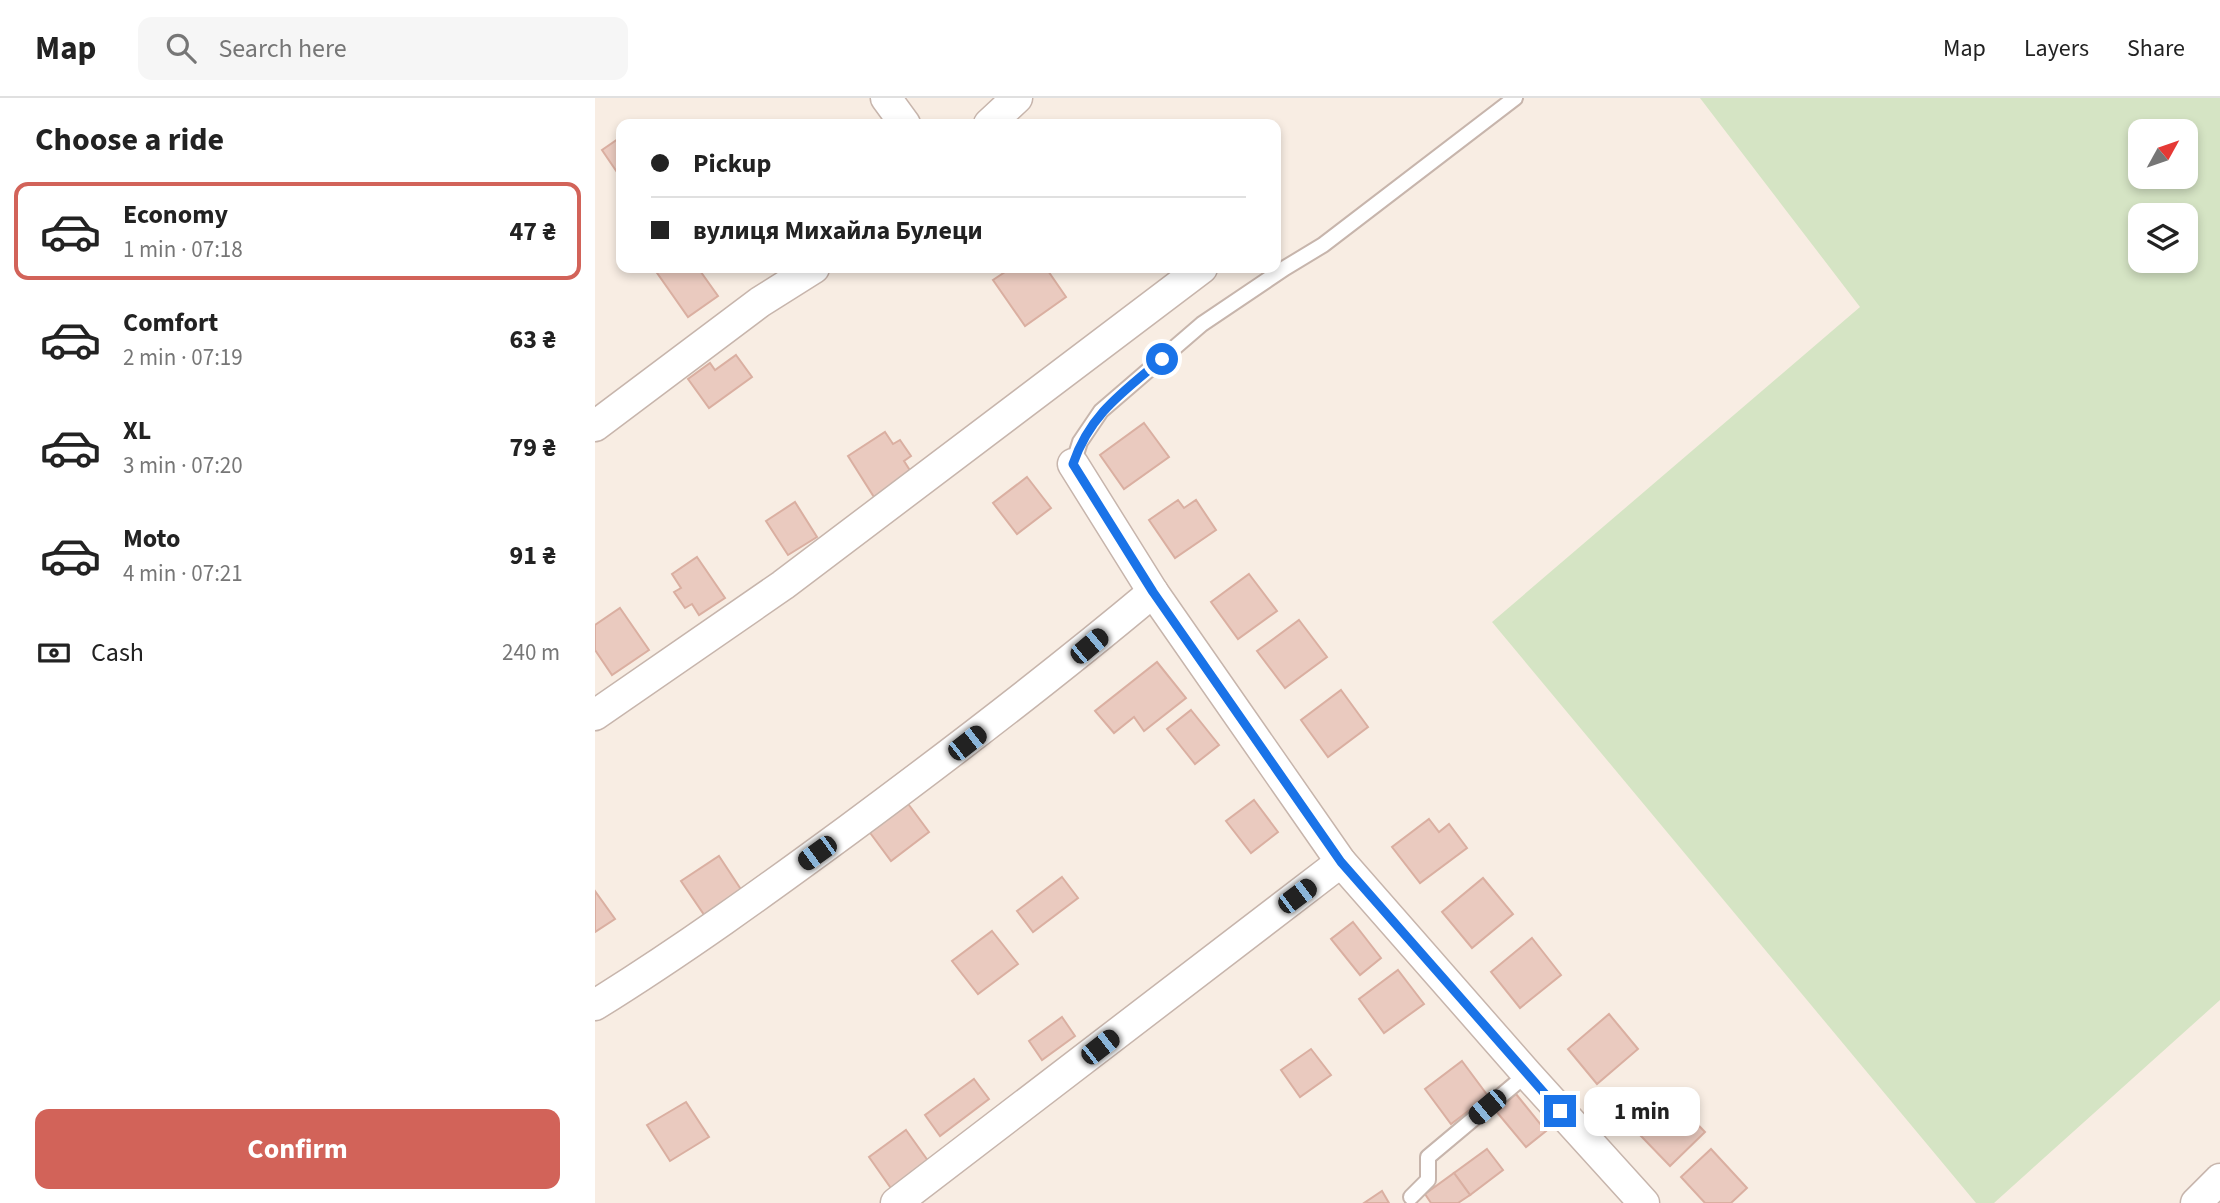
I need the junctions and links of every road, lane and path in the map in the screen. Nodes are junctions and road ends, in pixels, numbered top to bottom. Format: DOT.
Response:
graph roads {
  1 [pos="886,98"];
  2 [pos="1017,98"];
  3 [pos="1515,98"];
  4 [pos="901,119"];
  5 [pos="994,119"];
  6 [pos="1281,271"];
  7 [pos="806,273"];
  8 [pos="1195,273"];
  9 [pos="1278,273"];
  10 [pos="595,426"];
  11 [pos="1073,464"];
  12 [pos="1153,592"];
  13 [pos="595,715"];
  14 [pos="1341,862"];
  15 [pos="595,1005"];
  16 [pos="1527,1074"];
  17 [pos="2220,1178"];
  18 [pos="1411,1198"];
  19 [pos="896,1203"];
  20 [pos="1644,1203"];
  21 [pos="2196,1203"];
  1 -- 4 [label="street"];
  2 -- 5 [label="street"];
  3 -- 6 [label="lane"];
  7 -- 10 [label="street"];
  8 -- 13 [label="street"];
  9 -- 11 [label="lane"];
  11 -- 12 [label="street"];
  12 -- 14 [label="street"];
  12 -- 15 [label="street"];
  14 -- 16 [label="street"];
  14 -- 19 [label="street"];
  16 -- 18 [label="lane"];
  16 -- 20 [label="street"];
  17 -- 21 [label="street"];
}
